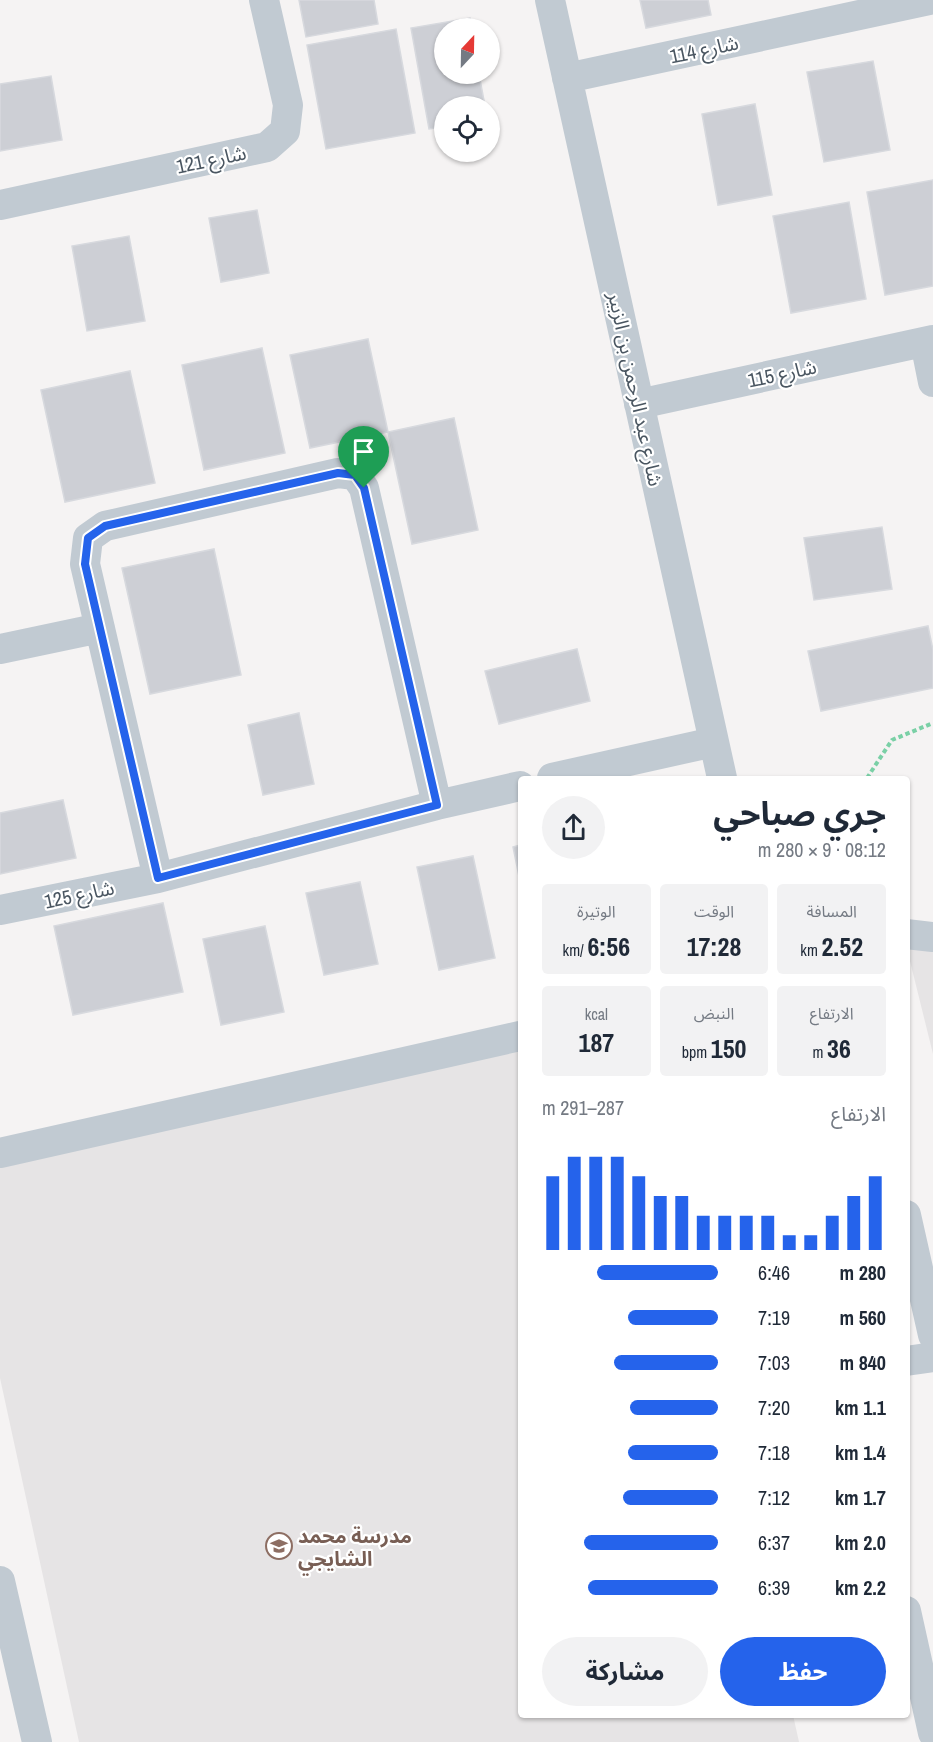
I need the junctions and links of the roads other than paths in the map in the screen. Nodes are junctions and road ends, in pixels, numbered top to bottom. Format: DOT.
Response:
graph roads {
  1 [pos="264,0"];
  2 [pos="550,0"];
  3 [pos="929,0"];
  4 [pos="839,9"];
  5 [pos="567,78"];
  6 [pos="0,205"];
  7 [pos="929,341"];
  8 [pos="933,382"];
  9 [pos="639,404"];
  10 [pos="100,628"];
  11 [pos="0,649"];
  12 [pos="714,742"];
  13 [pos="561,776"];
  14 [pos="722,776"];
  15 [pos="518,786"];
  16 [pos="437,805"];
  17 [pos="158,878"];
  18 [pos="0,910"];
  19 [pos="910,935"];
  20 [pos="933,938"];
  21 [pos="518,1036"];
  22 [pos="0,1153"];
  23 [pos="910,1233"];
  24 [pos="933,1335"];
  25 [pos="933,1356"];
  26 [pos="910,1360"];
  27 [pos="0,1581"];
  28 [pos="910,1634"];
  29 [pos="921,1696"];
  30 [pos="933,1733"];
  31 [pos="38,1742"];
  1 -- 6 [label="street, شارع 121"];
  2 -- 5 [label="street, شارع عبد الرحمن بن الزبير"];
  3 -- 4 [label="street, شارع 114"];
  4 -- 5 [label="street, شارع 114"];
  5 -- 9 [label="street, شارع عبد الرحمن بن الزبير"];
  7 -- 8 [label="street, شارع 115"];
  7 -- 9 [label="street, شارع 115"];
  9 -- 12 [label="street, شارع عبد الرحمن بن الزبير"];
  10 -- 11 [label="street"];
  10 -- 16 [label="street"];
  10 -- 17 [label="street"];
  12 -- 13 [label="street"];
  12 -- 14 [label="street, شارع عبد الرحمن بن الزبير"];
  15 -- 16 [label="street, شارع 125"];
  16 -- 17 [label="street, شارع 125"];
  17 -- 18 [label="street, شارع 125"];
  19 -- 20 [label="street"];
  21 -- 22 [label="street"];
  23 -- 24 [label="street"];
  25 -- 26 [label="street"];
  27 -- 31 [label="street"];
  28 -- 29 [label="street"];
  29 -- 30 [label="street"];
}
